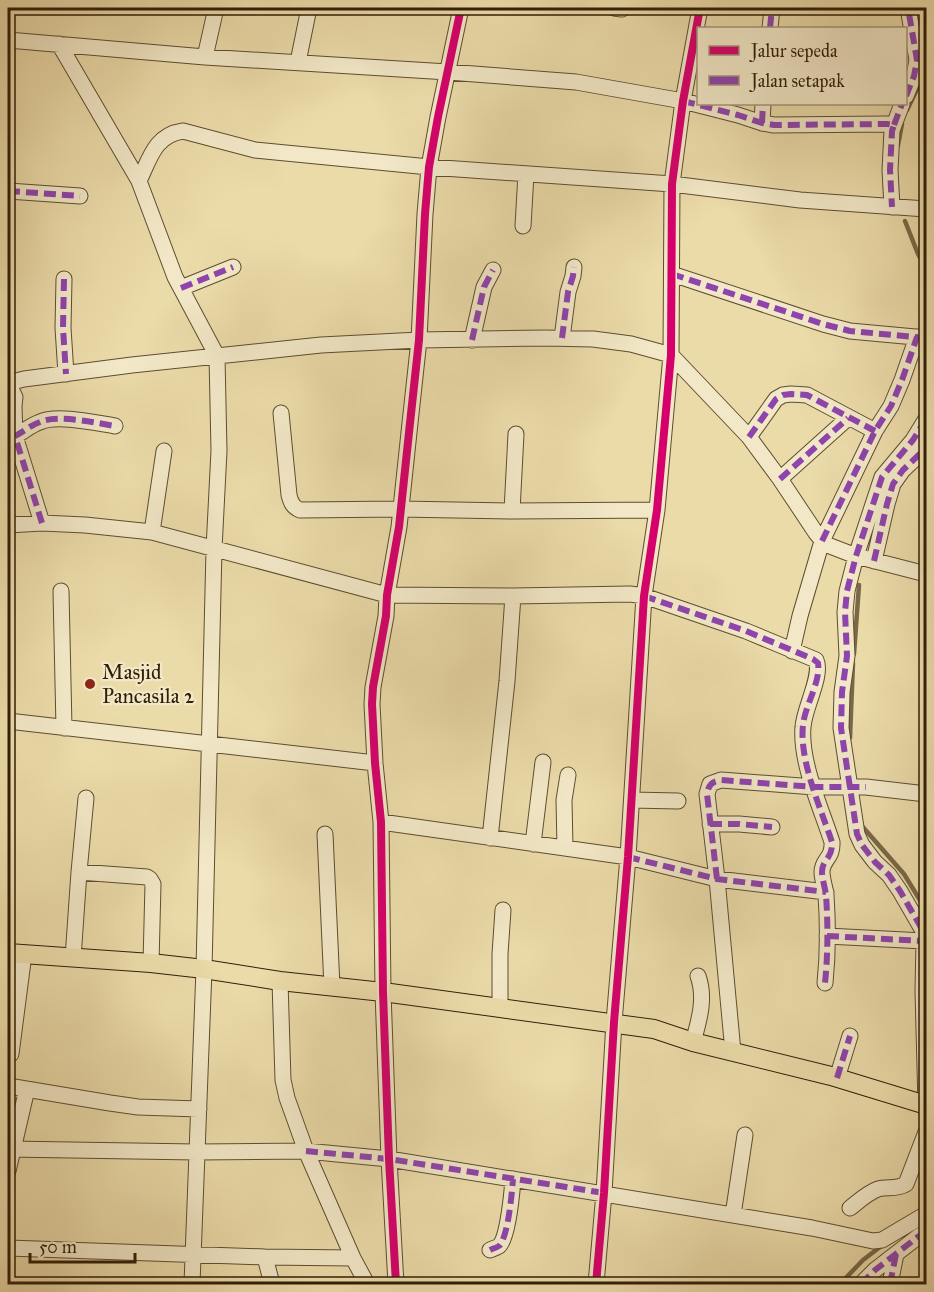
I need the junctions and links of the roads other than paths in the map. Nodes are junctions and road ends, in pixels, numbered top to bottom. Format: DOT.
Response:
graph roads {
  1 [pos="216,8"];
  2 [pos="309,8"];
  3 [pos="461,8"];
  4 [pos="700,8"];
  5 [pos="772,8"];
  6 [pos="908,8"];
  7 [pos="770,27"];
  8 [pos="8,40"];
  9 [pos="59,44"];
  10 [pos="205,57"];
  11 [pos="298,62"];
  12 [pos="448,72"];
  13 [pos="907,94"];
  14 [pos="683,102"];
  15 [pos="764,105"];
  16 [pos="902,105"];
  17 [pos="762,123"];
  18 [pos="894,125"];
  19 [pos="429,167"];
  20 [pos="526,174"];
  21 [pos="139,181"];
  22 [pos="672,184"];
  23 [pos="8,190"];
  24 [pos="80,196"];
  25 [pos="892,207"];
  26 [pos="927,209"];
  27 [pos="523,225"];
  28 [pos="233,267"];
  29 [pos="574,267"];
  30 [pos="493,270"];
  31 [pos="672,274"];
  32 [pos="64,279"];
  33 [pos="181,288"];
  34 [pos="922,338"];
  35 [pos="472,339"];
  36 [pos="562,339"];
  37 [pos="418,340"];
  38 [pos="671,355"];
  39 [pos="217,356"];
  40 [pos="66,374"];
  41 [pos="8,383"];
  42 [pos="281,413"];
  43 [pos="848,418"];
  44 [pos="927,419"];
  45 [pos="115,426"];
  46 [pos="875,431"];
  47 [pos="516,434"];
  48 [pos="11,437"];
  49 [pos="749,437"];
  50 [pos="927,448"];
  51 [pos="164,451"];
  52 [pos="780,479"];
  53 [pos="400,509"];
  54 [pos="657,510"];
  55 [pos="512,511"];
  56 [pos="42,523"];
  57 [pos="8,525"];
  58 [pos="152,532"];
  59 [pos="822,541"];
  60 [pos="214,549"];
  61 [pos="856,556"];
  62 [pos="874,561"];
  63 [pos="926,570"];
  64 [pos="61,591"];
  65 [pos="387,595"];
  66 [pos="513,596"];
  67 [pos="644,596"];
  68 [pos="792,651"];
  69 [pos="8,721"];
  70 [pos="64,728"];
  71 [pos="210,744"];
  72 [pos="543,762"];
  73 [pos="375,763"];
  74 [pos="568,775"];
  75 [pos="814,787"];
  76 [pos="857,787"];
  77 [pos="927,794"];
  78 [pos="86,798"];
  79 [pos="632,800"];
  80 [pos="678,801"];
  81 [pos="381,822"];
  82 [pos="710,824"];
  83 [pos="772,827"];
  84 [pos="325,834"];
  85 [pos="490,838"];
  86 [pos="533,844"];
  87 [pos="565,848"];
  88 [pos="628,857"];
  89 [pos="79,872"];
  90 [pos="717,879"];
  91 [pos="826,892"];
  92 [pos="503,910"];
  93 [pos="827,936"];
  94 [pos="926,940"];
  95 [pos="16,953"];
  96 [pos="73,958"];
  97 [pos="151,963"];
  98 [pos="204,969"];
  99 [pos="698,976"];
  100 [pos="280,981"];
  101 [pos="825,983"];
  102 [pos="332,987"];
  103 [pos="384,992"];
  104 [pos="500,1008"];
  105 [pos="614,1022"];
  106 [pos="850,1036"];
  107 [pos="693,1042"];
  108 [pos="732,1052"];
  109 [pos="11,1054"];
  110 [pos="837,1078"];
  111 [pos="8,1086"];
  112 [pos="27,1089"];
  113 [pos="926,1105"];
  114 [pos="199,1109"];
  115 [pos="927,1132"];
  116 [pos="745,1135"];
  117 [pos="10,1149"];
  118 [pos="306,1151"];
  119 [pos="196,1152"];
  120 [pos="389,1159"];
  121 [pos="8,1171"];
  122 [pos="513,1179"];
  123 [pos="604,1193"];
  124 [pos="850,1208"];
  125 [pos="927,1214"];
  126 [pos="733,1215"];
  127 [pos="927,1232"];
  128 [pos="896,1245"];
  129 [pos="8,1248"];
  130 [pos="490,1250"];
  131 [pos="193,1254"];
  132 [pos="265,1257"];
  133 [pos="353,1258"];
  134 [pos="192,1284"];
  135 [pos="272,1284"];
  136 [pos="367,1284"];
  137 [pos="396,1284"];
  138 [pos="596,1284"];
  139 [pos="861,1284"];
  140 [pos="890,1284"];
  1 -- 10 [label="street"];
  2 -- 11 [label="street"];
  3 -- 12 [label="street"];
  4 -- 14 [label="street"];
  5 -- 7 [label="street"];
  6 -- 13 [label="street"];
  8 -- 9 [label="street"];
  9 -- 10 [label="street"];
  9 -- 21 [label="street"];
  10 -- 11 [label="street"];
  11 -- 12 [label="street"];
  12 -- 14 [label="street"];
  12 -- 19 [label="street"];
  14 -- 17 [label="street"];
  14 -- 22 [label="street"];
  15 -- 17 [label="street"];
  16 -- 18 [label="street"];
  17 -- 18 [label="street"];
  18 -- 25 [label="street"];
  19 -- 20 [label="street"];
  19 -- 21 [label="street"];
  19 -- 37 [label="street"];
  20 -- 22 [label="street"];
  20 -- 27 [label="street"];
  21 -- 33 [label="street"];
  22 -- 25 [label="street"];
  22 -- 31 [label="street"];
  23 -- 24 [label="street"];
  25 -- 26 [label="street"];
  28 -- 33 [label="street"];
  29 -- 36 [label="street"];
  30 -- 35 [label="street"];
  31 -- 34 [label="street"];
  31 -- 38 [label="street"];
  32 -- 40 [label="street"];
  33 -- 39 [label="street"];
  34 -- 46 [label="street"];
  35 -- 36 [label="street"];
  35 -- 37 [label="street"];
  36 -- 38 [label="street"];
  37 -- 39 [label="street"];
  37 -- 53 [label="street"];
  38 -- 49 [label="street"];
  38 -- 54 [label="street"];
  39 -- 40 [label="street"];
  39 -- 60 [label="street"];
  40 -- 41 [label="street"];
  41 -- 48 [label="street"];
  42 -- 53 [label="street"];
  43 -- 46 [label="street"];
  43 -- 49 [label="street"];
  43 -- 52 [label="street"];
  44 -- 61 [label="street"];
  45 -- 48 [label="street"];
  46 -- 59 [label="street"];
  47 -- 55 [label="street"];
  48 -- 56 [label="street"];
  49 -- 52 [label="street"];
  50 -- 62 [label="street"];
  51 -- 58 [label="street"];
  52 -- 59 [label="street"];
  53 -- 55 [label="street"];
  53 -- 65 [label="street"];
  54 -- 55 [label="street"];
  54 -- 67 [label="street"];
  56 -- 57 [label="street"];
  56 -- 58 [label="street"];
  58 -- 60 [label="street"];
  59 -- 61 [label="street"];
  59 -- 68 [label="street"];
  60 -- 65 [label="street"];
  60 -- 71 [label="street"];
  61 -- 62 [label="street"];
  61 -- 76 [label="street"];
  62 -- 63 [label="street"];
  64 -- 70 [label="street"];
  65 -- 66 [label="street"];
  65 -- 73 [label="street"];
  66 -- 67 [label="street"];
  66 -- 85 [label="street"];
  67 -- 68 [label="street"];
  67 -- 79 [label="street"];
  68 -- 75 [label="street"];
  69 -- 70 [label="street"];
  70 -- 71 [label="street"];
  71 -- 73 [label="street"];
  71 -- 98 [label="street"];
  72 -- 86 [label="street"];
  73 -- 81 [label="street"];
  74 -- 87 [label="street"];
  75 -- 76 [label="street"];
  75 -- 82 [label="street"];
  75 -- 91 [label="street"];
  76 -- 77 [label="street"];
  76 -- 94 [label="street"];
  78 -- 89 [label="street"];
  79 -- 80 [label="street"];
  79 -- 88 [label="street"];
  81 -- 85 [label="street"];
  81 -- 103 [label="street"];
  82 -- 83 [label="street"];
  82 -- 90 [label="street"];
  84 -- 102 [label="street"];
  85 -- 86 [label="street"];
  86 -- 87 [label="street"];
  87 -- 88 [label="street"];
  88 -- 90 [label="street"];
  88 -- 105 [label="street"];
  89 -- 96 [label="street"];
  89 -- 97 [label="street"];
  90 -- 91 [label="street"];
  90 -- 108 [label="street"];
  91 -- 93 [label="street"];
  92 -- 104 [label="street"];
  93 -- 94 [label="street"];
  93 -- 101 [label="street"];
  94 -- 113 [label="street"];
  95 -- 96 [label="main road"];
  95 -- 109 [label="street"];
  96 -- 97 [label="main road"];
  97 -- 98 [label="main road"];
  98 -- 100 [label="main road"];
  98 -- 114 [label="street"];
  99 -- 107 [label="street"];
  100 -- 102 [label="main road"];
  100 -- 118 [label="street"];
  102 -- 103 [label="main road"];
  103 -- 104 [label="main road"];
  103 -- 120 [label="street"];
  104 -- 105 [label="main road"];
  105 -- 107 [label="main road"];
  105 -- 123 [label="street"];
  106 -- 110 [label="street"];
  107 -- 108 [label="main road"];
  108 -- 110 [label="main road"];
  110 -- 113 [label="main road"];
  111 -- 112 [label="street"];
  112 -- 114 [label="street"];
  112 -- 117 [label="street"];
  114 -- 119 [label="street"];
  115 -- 124 [label="street"];
  116 -- 126 [label="street"];
  117 -- 119 [label="street"];
  117 -- 121 [label="street"];
  118 -- 119 [label="street"];
  118 -- 120 [label="street"];
  118 -- 133 [label="street"];
  119 -- 131 [label="street"];
  120 -- 122 [label="street"];
  120 -- 137 [label="street"];
  122 -- 123 [label="street"];
  122 -- 130 [label="street"];
  123 -- 126 [label="street"];
  123 -- 138 [label="street"];
  125 -- 128 [label="street"];
  126 -- 128 [label="street"];
  127 -- 128 [label="street"];
  128 -- 139 [label="street"];
  128 -- 140 [label="street"];
  129 -- 131 [label="street"];
  131 -- 132 [label="street"];
  131 -- 134 [label="street"];
  132 -- 133 [label="street"];
  132 -- 135 [label="street"];
  133 -- 136 [label="street"];
}
